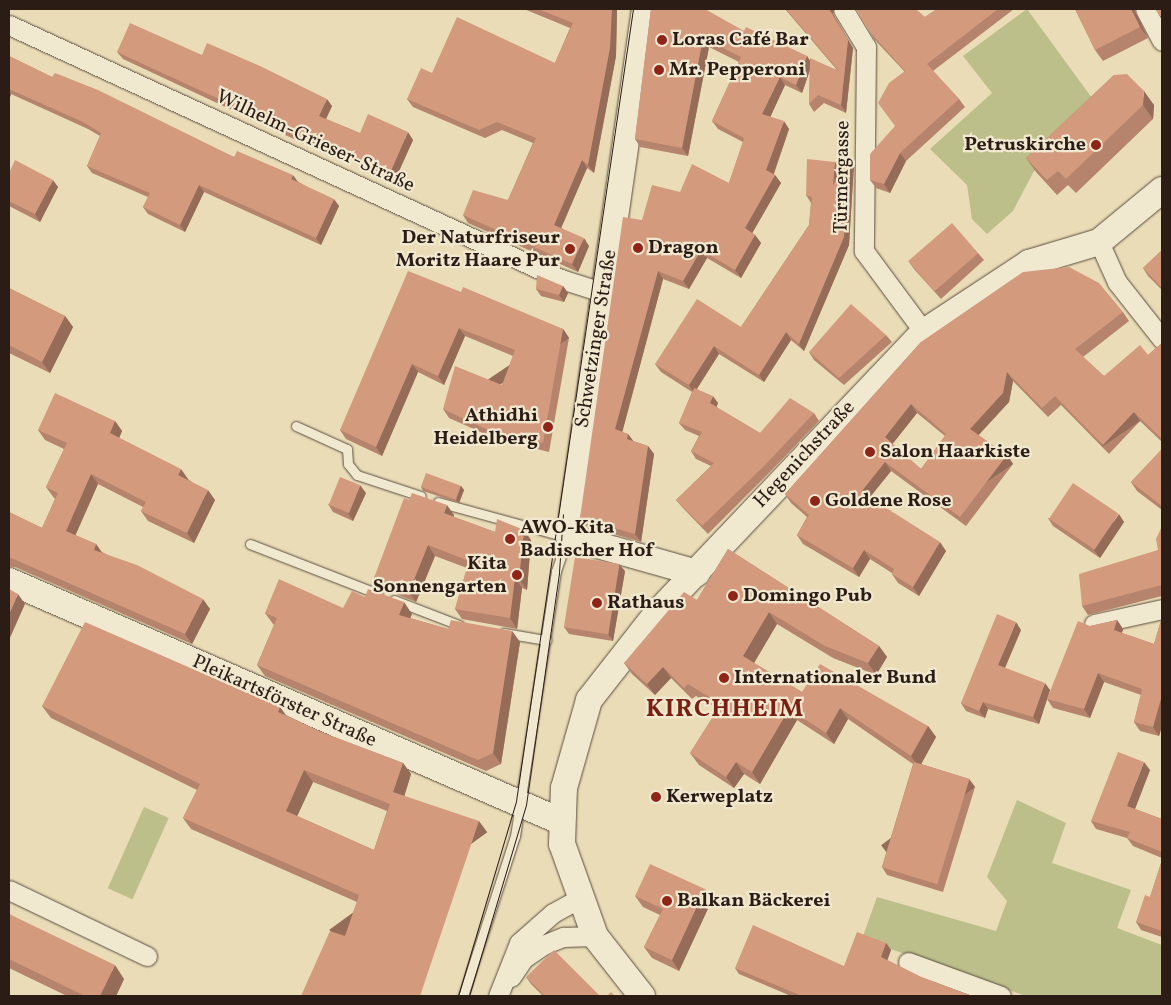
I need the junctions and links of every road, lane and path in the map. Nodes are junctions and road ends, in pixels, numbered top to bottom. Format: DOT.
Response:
graph roads {
  1 [pos="644,9"];
  2 [pos="843,9"];
  3 [pos="1145,9"];
  4 [pos="9,25"];
  5 [pos="1162,41"];
  6 [pos="1162,190"];
  7 [pos="1099,242"];
  8 [pos="605,293"];
  9 [pos="924,332"];
  10 [pos="1162,339"];
  11 [pos="296,426"];
  12 [pos="569,537"];
  13 [pos="250,544"];
  14 [pos="697,573"];
  15 [pos="9,581"];
  16 [pos="1162,609"];
  17 [pos="1094,624"];
  18 [pos="467,627"];
  19 [pos="494,631"];
  20 [pos="546,640"];
  21 [pos="519,802"];
  22 [pos="560,821"];
  23 [pos="9,890"];
  24 [pos="578,899"];
  25 [pos="595,936"];
  26 [pos="147,956"];
  27 [pos="908,962"];
  28 [pos="499,994"];
  29 [pos="463,996"];
  30 [pos="642,996"];
  31 [pos="1001,996"];
  1 -- 8 [label="street, Schwetzinger Straße"];
  2 -- 9 [label="street, Türmergasse"];
  3 -- 5 [label="street"];
  4 -- 8 [label="street, Wilhelm-Grieser-Straße"];
  6 -- 7 [label="street, Hegenichstraße"];
  7 -- 9 [label="street, Hegenichstraße"];
  7 -- 10 [label="street"];
  8 -- 12 [label="street, Schwetzinger Straße"];
  9 -- 14 [label="street, Hegenichstraße"];
  11 -- 12 [label="lane"];
  12 -- 14 [label="street"];
  12 -- 20 [label="lane"];
  13 -- 18 [label="lane"];
  14 -- 22 [label="street, Hegenichstraße"];
  15 -- 21 [label="street, Pleikartsförster Straße"];
  16 -- 17 [label="street"];
  19 -- 20 [label="lane"];
  20 -- 21 [label="lane"];
  21 -- 22 [label="street, Pleikartsförster Straße"];
  21 -- 29 [label="lane"];
  22 -- 24 [label="street"];
  23 -- 26 [label="street"];
  24 -- 25 [label="street"];
  24 -- 28 [label="street"];
  25 -- 28 [label="street"];
  25 -- 30 [label="street"];
  27 -- 31 [label="street"];
}
